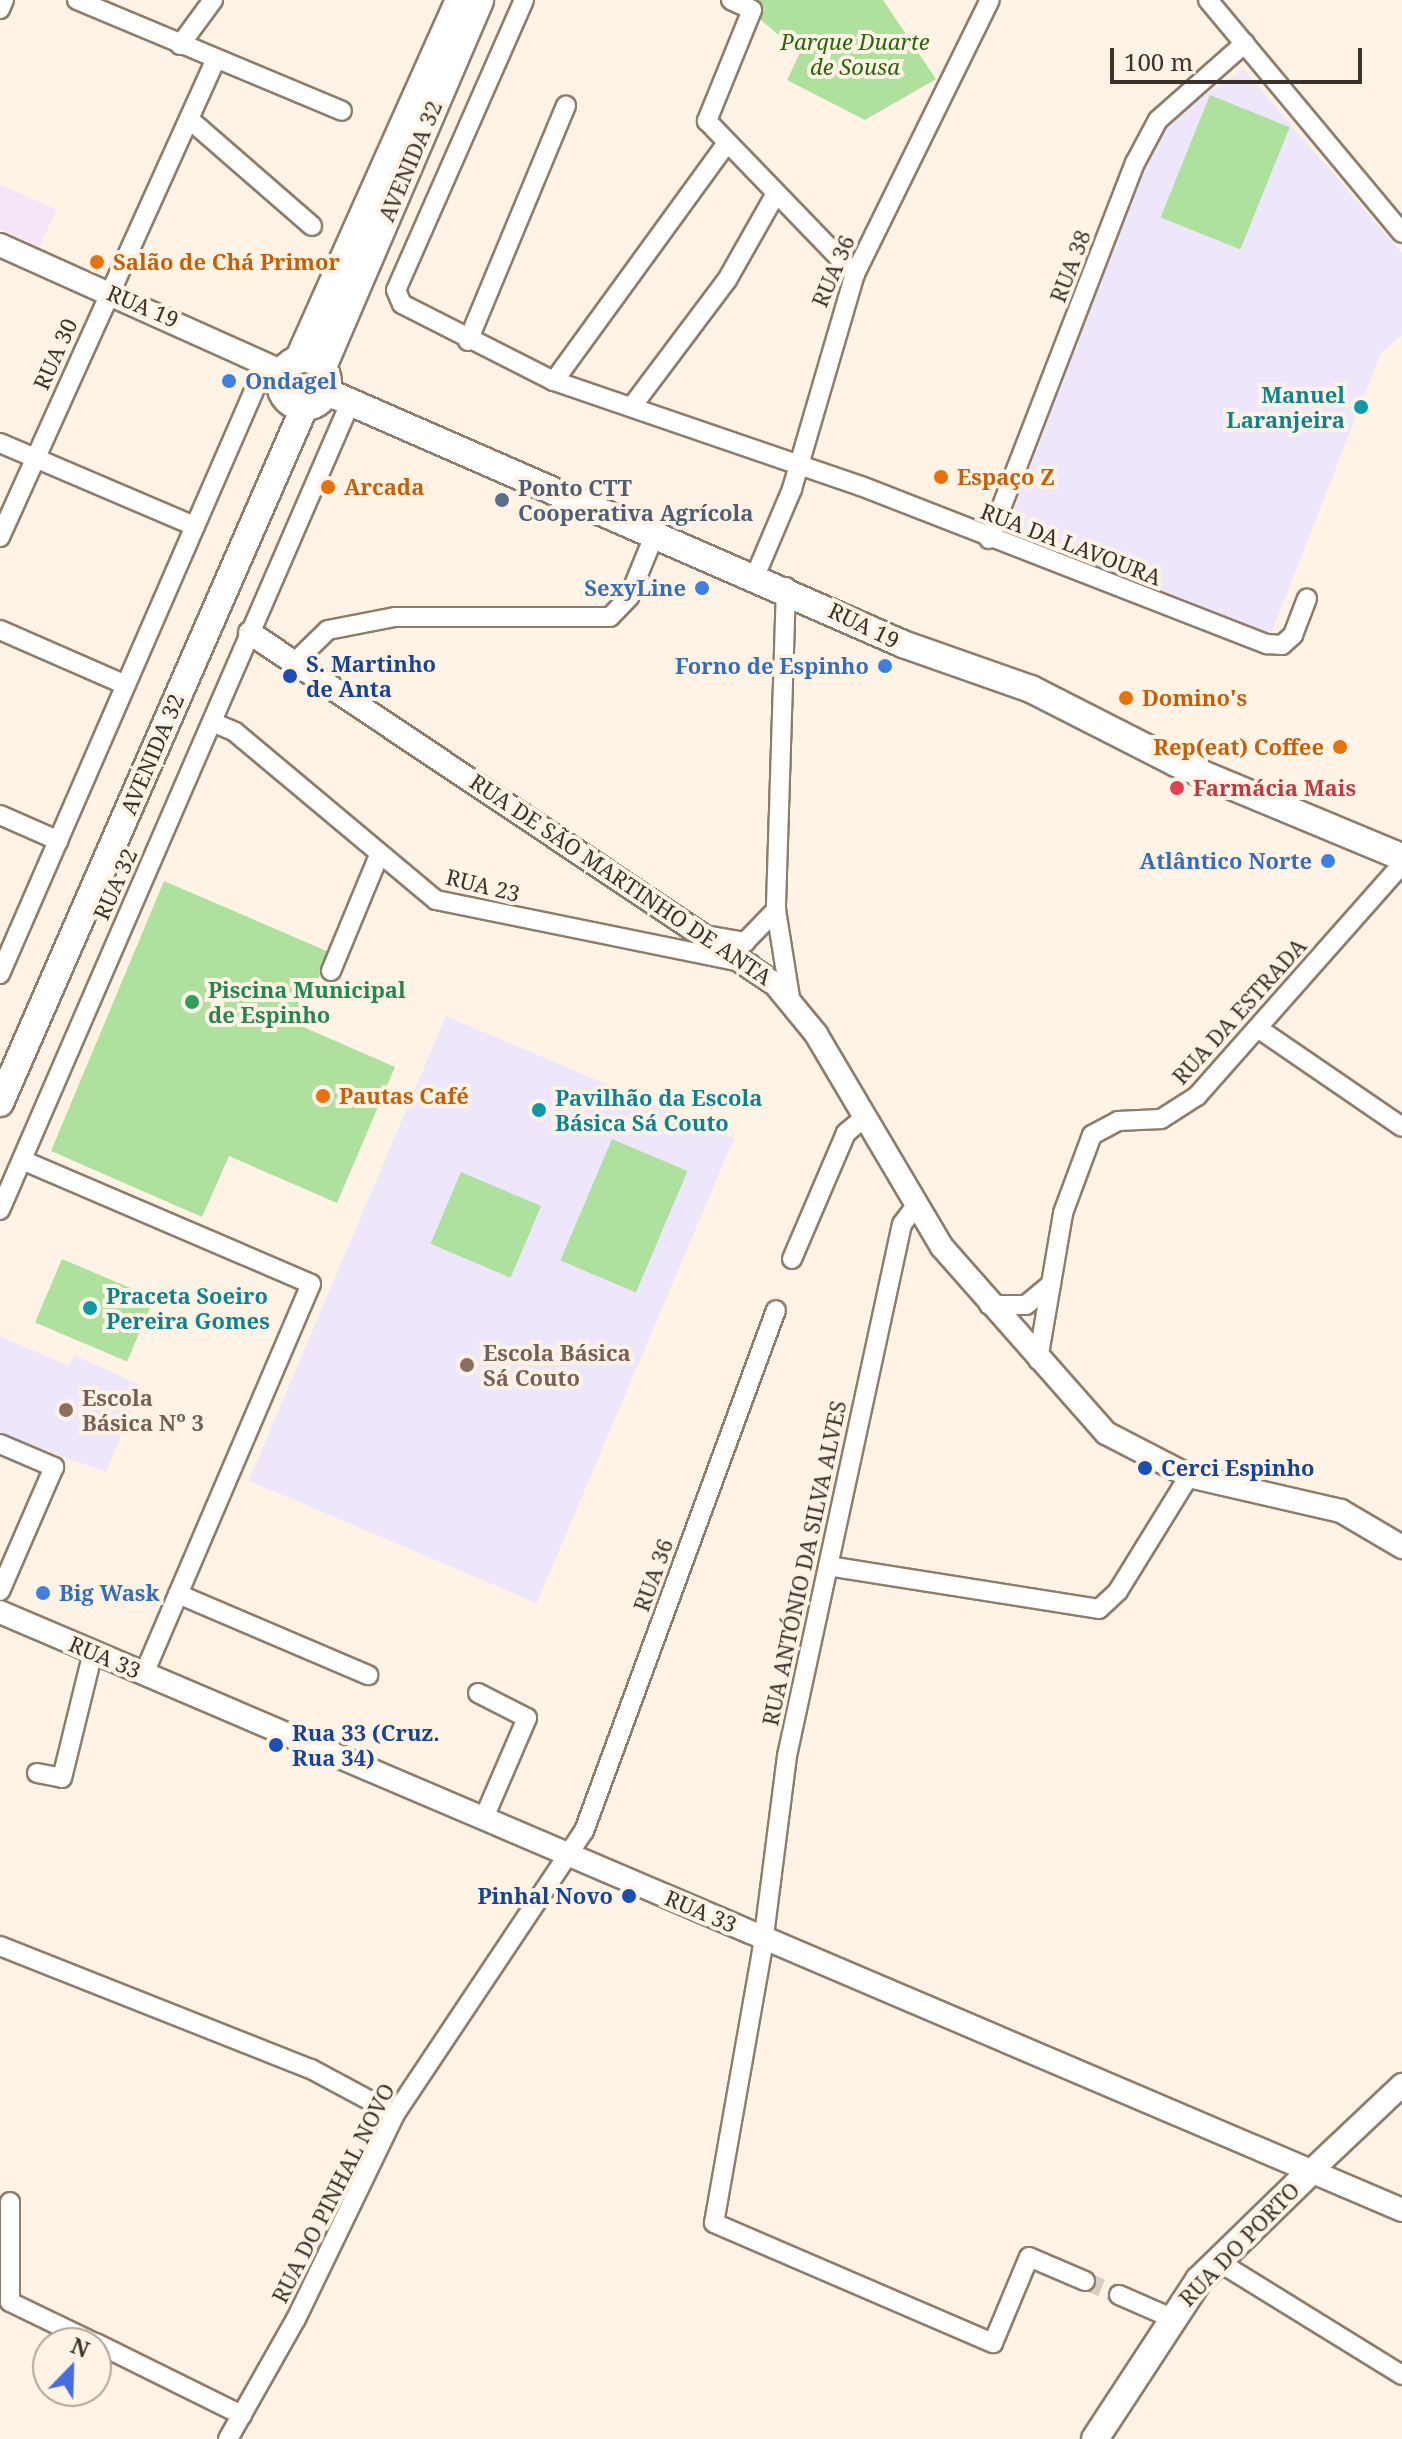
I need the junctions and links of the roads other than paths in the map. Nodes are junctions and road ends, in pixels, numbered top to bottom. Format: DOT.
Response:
graph roads {
  1 [pos="4,0"];
  2 [pos="77,0"];
  3 [pos="213,0"];
  4 [pos="459,0"];
  5 [pos="480,0"];
  6 [pos="524,0"];
  7 [pos="731,0"];
  8 [pos="990,0"];
  9 [pos="1208,0"];
  10 [pos="0,9"];
  11 [pos="1245,43"];
  12 [pos="180,45"];
  13 [pos="215,61"];
  14 [pos="566,106"];
  15 [pos="342,111"];
  16 [pos="189,119"];
  17 [pos="726,144"];
  18 [pos="775,195"];
  19 [pos="312,226"];
  20 [pos="1402,233"];
  21 [pos="0,245"];
  22 [pos="855,274"];
  23 [pos="110,292"];
  24 [pos="397,296"];
  25 [pos="468,341"];
  26 [pos="554,381"];
  27 [pos="305,382"];
  28 [pos="633,405"];
  29 [pos="0,443"];
  30 [pos="35,458"];
  31 [pos="795,462"];
  32 [pos="195,526"];
  33 [pos="654,536"];
  34 [pos="0,537"];
  35 [pos="989,539"];
  36 [pos="756,574"];
  37 [pos="786,587"];
  38 [pos="1307,599"];
  39 [pos="0,630"];
  40 [pos="250,633"];
  41 [pos="297,660"];
  42 [pos="126,685"];
  43 [pos="212,722"];
  44 [pos="0,815"];
  45 [pos="59,841"];
  46 [pos="379,855"];
  47 [pos="1402,857"];
  48 [pos="1402,864"];
  49 [pos="776,910"];
  50 [pos="707,935"];
  51 [pos="751,964"];
  52 [pos="331,971"];
  53 [pos="0,974"];
  54 [pos="790,997"];
  55 [pos="1259,1029"];
  56 [pos="0,1060"];
  57 [pos="0,1103"];
  58 [pos="864,1118"];
  59 [pos="1402,1127"];
  60 [pos="22,1160"];
  61 [pos="915,1207"];
  62 [pos="0,1210"];
  63 [pos="792,1259"];
  64 [pos="1051,1284"];
  65 [pos="989,1305"];
  66 [pos="1026,1305"];
  67 [pos="776,1310"];
  68 [pos="1011,1329"];
  69 [pos="1038,1360"];
  70 [pos="0,1444"];
  71 [pos="1189,1476"];
  72 [pos="1402,1547"];
  73 [pos="828,1566"];
  74 [pos="0,1591"];
  75 [pos="178,1594"];
  76 [pos="0,1612"];
  77 [pos="93,1652"];
  78 [pos="144,1674"];
  79 [pos="368,1675"];
  80 [pos="478,1693"];
  81 [pos="37,1773"];
  82 [pos="484,1818"];
  83 [pos="570,1855"];
  84 [pos="760,1935"];
  85 [pos="0,1946"];
  86 [pos="1402,2085"];
  87 [pos="395,2114"];
  88 [pos="1310,2172"];
  89 [pos="10,2202"];
  90 [pos="1402,2210"];
  91 [pos="1219,2262"];
  92 [pos="1085,2281"];
  93 [pos="1119,2295"];
  94 [pos="1169,2317"];
  95 [pos="62,2327"];
  96 [pos="112,2351"];
  97 [pos="1402,2375"];
  98 [pos="242,2415"];
  99 [pos="228,2439"];
  100 [pos="1095,2439"];
  1 -- 10 [label="street"];
  2 -- 12 [label="street"];
  3 -- 12 [label="street"];
  4 -- 27 [label="main road, AVENIDA 32"];
  5 -- 27 [label="main road, AVENIDA 32"];
  6 -- 24 [label="street, AVENIDA 32"];
  7 -- 17 [label="street"];
  8 -- 22 [label="street, RUA 36"];
  9 -- 11 [label="street"];
  11 -- 20 [label="street"];
  11 -- 35 [label="street, RUA 38"];
  12 -- 13 [label="street"];
  13 -- 15 [label="street"];
  13 -- 16 [label="street, RUA 30"];
  14 -- 25 [label="street"];
  16 -- 19 [label="street"];
  16 -- 23 [label="street, RUA 30"];
  17 -- 18 [label="street"];
  17 -- 26 [label="street"];
  18 -- 22 [label="street"];
  18 -- 28 [label="street"];
  21 -- 23 [label="street, RUA 19"];
  22 -- 31 [label="street, RUA 36"];
  23 -- 27 [label="street, RUA 19"];
  23 -- 30 [label="street, RUA 30"];
  24 -- 25 [label="street, RUA DA LAVOURA"];
  25 -- 26 [label="street, RUA DA LAVOURA"];
  26 -- 28 [label="street, RUA DA LAVOURA"];
  27 -- 32 [label="street"];
  27 -- 33 [label="main road, RUA 19"];
  27 -- 40 [label="street, RUA 32"];
  27 -- 56 [label="main road, AVENIDA 32"];
  27 -- 57 [label="main road, AVENIDA 32"];
  28 -- 31 [label="street, RUA DA LAVOURA"];
  29 -- 30 [label="street"];
  30 -- 32 [label="street"];
  30 -- 34 [label="street, RUA 30"];
  31 -- 35 [label="street, RUA DA LAVOURA"];
  31 -- 36 [label="street, RUA 36"];
  32 -- 42 [label="street"];
  33 -- 36 [label="main road, RUA 19"];
  33 -- 41 [label="street"];
  35 -- 38 [label="street, RUA DA LAVOURA"];
  36 -- 37 [label="main road, RUA 19"];
  37 -- 47 [label="main road, RUA 19"];
  37 -- 49 [label="street"];
  39 -- 42 [label="street"];
  40 -- 41 [label="street, RUA DE SÃO MARTINHO DE ANTA"];
  40 -- 43 [label="street, RUA 32"];
  41 -- 50 [label="street, RUA DE SÃO MARTINHO DE ANTA"];
  42 -- 45 [label="street"];
  43 -- 46 [label="street, RUA 23"];
  43 -- 60 [label="street, RUA 32"];
  44 -- 45 [label="street"];
  45 -- 53 [label="street"];
  46 -- 51 [label="street, RUA 23"];
  46 -- 52 [label="street"];
  48 -- 55 [label="street, RUA DA ESTRADA"];
  49 -- 50 [label="street"];
  49 -- 54 [label="street"];
  50 -- 51 [label="street, RUA DE SÃO MARTINHO DE ANTA"];
  51 -- 54 [label="street, RUA DE SÃO MARTINHO DE ANTA"];
  54 -- 58 [label="street, RUA DE SÃO MARTINHO DE ANTA"];
  55 -- 59 [label="street"];
  55 -- 64 [label="street, RUA DA ESTRADA"];
  58 -- 61 [label="street, RUA DE SÃO MARTINHO DE ANTA"];
  58 -- 63 [label="street"];
  60 -- 62 [label="street, RUA 32"];
  60 -- 75 [label="street"];
  61 -- 65 [label="street, RUA DE SÃO MARTINHO DE ANTA"];
  61 -- 73 [label="street, RUA ANTÓNIO DA SILVA ALVES"];
  64 -- 66 [label="street"];
  64 -- 69 [label="street, RUA DA ESTRADA"];
  65 -- 66 [label="street"];
  65 -- 68 [label="street, RUA DE SÃO MARTINHO DE ANTA"];
  66 -- 68 [label="street"];
  67 -- 83 [label="street, RUA 36"];
  68 -- 69 [label="street, RUA DE SÃO MARTINHO DE ANTA"];
  69 -- 71 [label="street, RUA DE SÃO MARTINHO DE ANTA"];
  70 -- 74 [label="street"];
  71 -- 72 [label="street, RUA DE SÃO MARTINHO DE ANTA"];
  71 -- 73 [label="street"];
  73 -- 84 [label="street, RUA ANTÓNIO DA SILVA ALVES"];
  75 -- 78 [label="street"];
  75 -- 79 [label="street"];
  76 -- 77 [label="street, RUA 33"];
  77 -- 78 [label="street, RUA 33"];
  77 -- 81 [label="street"];
  78 -- 82 [label="street, RUA 33"];
  80 -- 82 [label="street"];
  82 -- 83 [label="street, RUA 33"];
  83 -- 84 [label="street, RUA 33"];
  83 -- 87 [label="street, RUA DO PINHAL NOVO"];
  84 -- 88 [label="street, RUA 33"];
  84 -- 92 [label="street, RUA ANTÓNIO DA SILVA ALVES"];
  85 -- 87 [label="street"];
  86 -- 88 [label="street"];
  87 -- 98 [label="street, RUA DO PINHAL NOVO"];
  88 -- 90 [label="street, RUA 33"];
  88 -- 91 [label="main road, RUA DO PORTO"];
  89 -- 95 [label="street"];
  91 -- 94 [label="main road, RUA DO PORTO"];
  91 -- 97 [label="street"];
  93 -- 94 [label="street"];
  94 -- 100 [label="main road, RUA DO PORTO"];
  96 -- 98 [label="street"];
  98 -- 99 [label="street, RUA DO PINHAL NOVO"];
}
